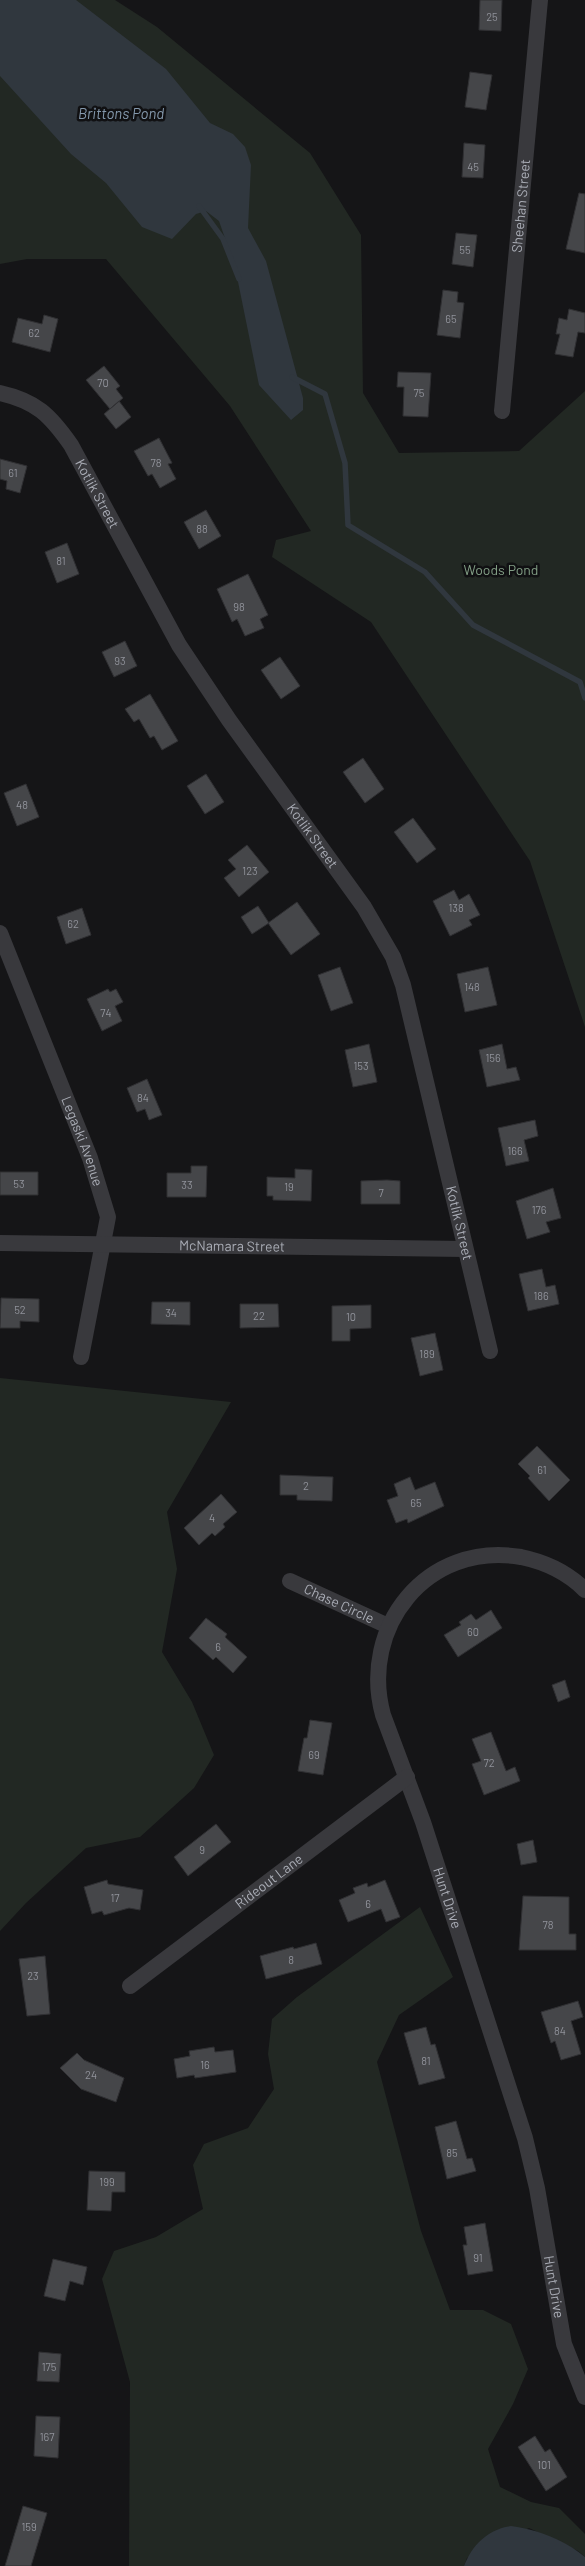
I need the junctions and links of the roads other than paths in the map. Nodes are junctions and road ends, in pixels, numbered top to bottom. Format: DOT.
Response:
graph roads {
  1 [pos="540,0"];
  2 [pos="0,393"];
  3 [pos="502,411"];
  4 [pos="0,933"];
  5 [pos="0,1243"];
  6 [pos="104,1245"];
  7 [pos="465,1248"];
  8 [pos="490,1352"];
  9 [pos="81,1357"];
  10 [pos="290,1581"];
  11 [pos="585,1590"];
  12 [pos="388,1626"];
  13 [pos="407,1777"];
  14 [pos="130,1986"];
  15 [pos="585,2397"];
  1 -- 3 [label="street, Sheehan Street"];
  2 -- 7 [label="street, Kotlik Street"];
  4 -- 6 [label="street, Legaski Avenue"];
  5 -- 6 [label="street, McNamara Street"];
  6 -- 7 [label="street, McNamara Street"];
  6 -- 9 [label="street, Legaski Avenue"];
  7 -- 8 [label="street, Kotlik Street"];
  10 -- 12 [label="street, Chase Circle"];
  11 -- 12 [label="street, Hunt Drive"];
  12 -- 13 [label="street, Hunt Drive"];
  13 -- 14 [label="street, Rideout Lane"];
  13 -- 15 [label="street, Hunt Drive"];
}
